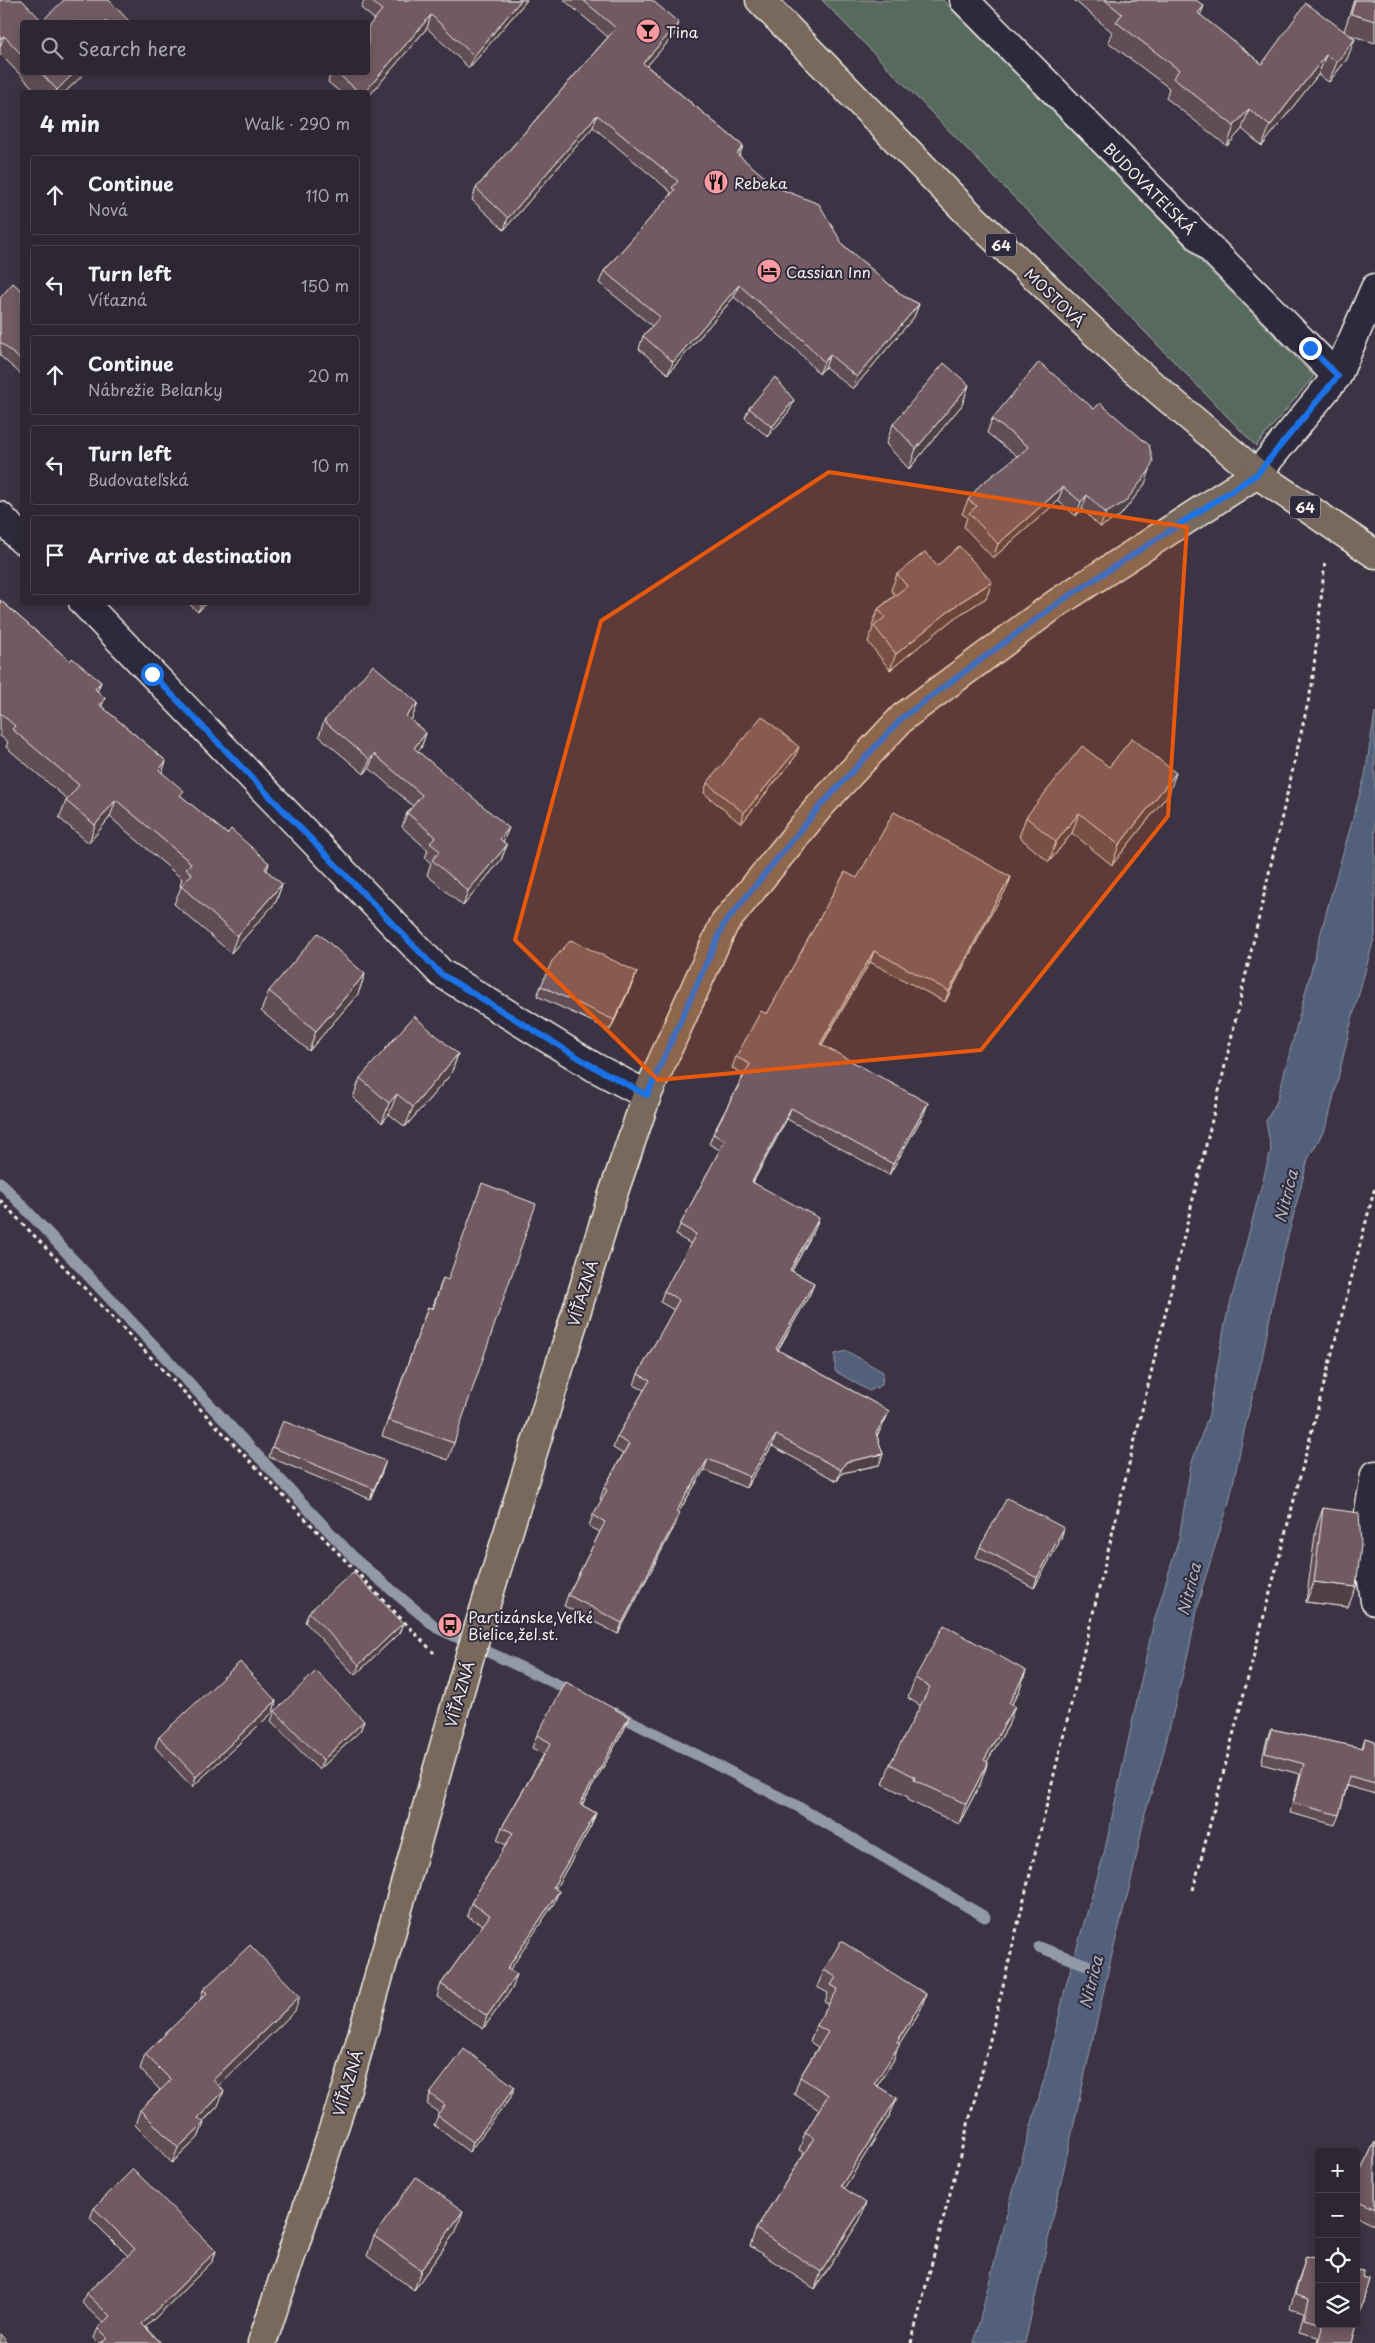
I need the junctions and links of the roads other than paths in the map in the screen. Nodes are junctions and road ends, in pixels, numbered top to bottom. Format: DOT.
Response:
graph roads {
  1 [pos="760,0"];
  2 [pos="964,0"];
  3 [pos="1375,288"];
  4 [pos="1338,376"];
  5 [pos="1257,474"];
  6 [pos="0,516"];
  7 [pos="20,538"];
  8 [pos="1375,554"];
  9 [pos="86,605"];
  10 [pos="647,1095"];
  11 [pos="1375,1475"];
  12 [pos="1375,1601"];
  13 [pos="262,2343"];
  1 -- 5 [label="main road, MOSTOVÁ / 64"];
  2 -- 4 [label="street, BUDOVATEĽSKÁ"];
  3 -- 4 [label="street"];
  4 -- 5 [label="street"];
  5 -- 8 [label="main road, 64"];
  5 -- 10 [label="main road, VÍŤAZNÁ"];
  6 -- 7 [label="street"];
  9 -- 10 [label="street"];
  10 -- 13 [label="main road, VÍŤAZNÁ"];
  11 -- 12 [label="street"];
}
